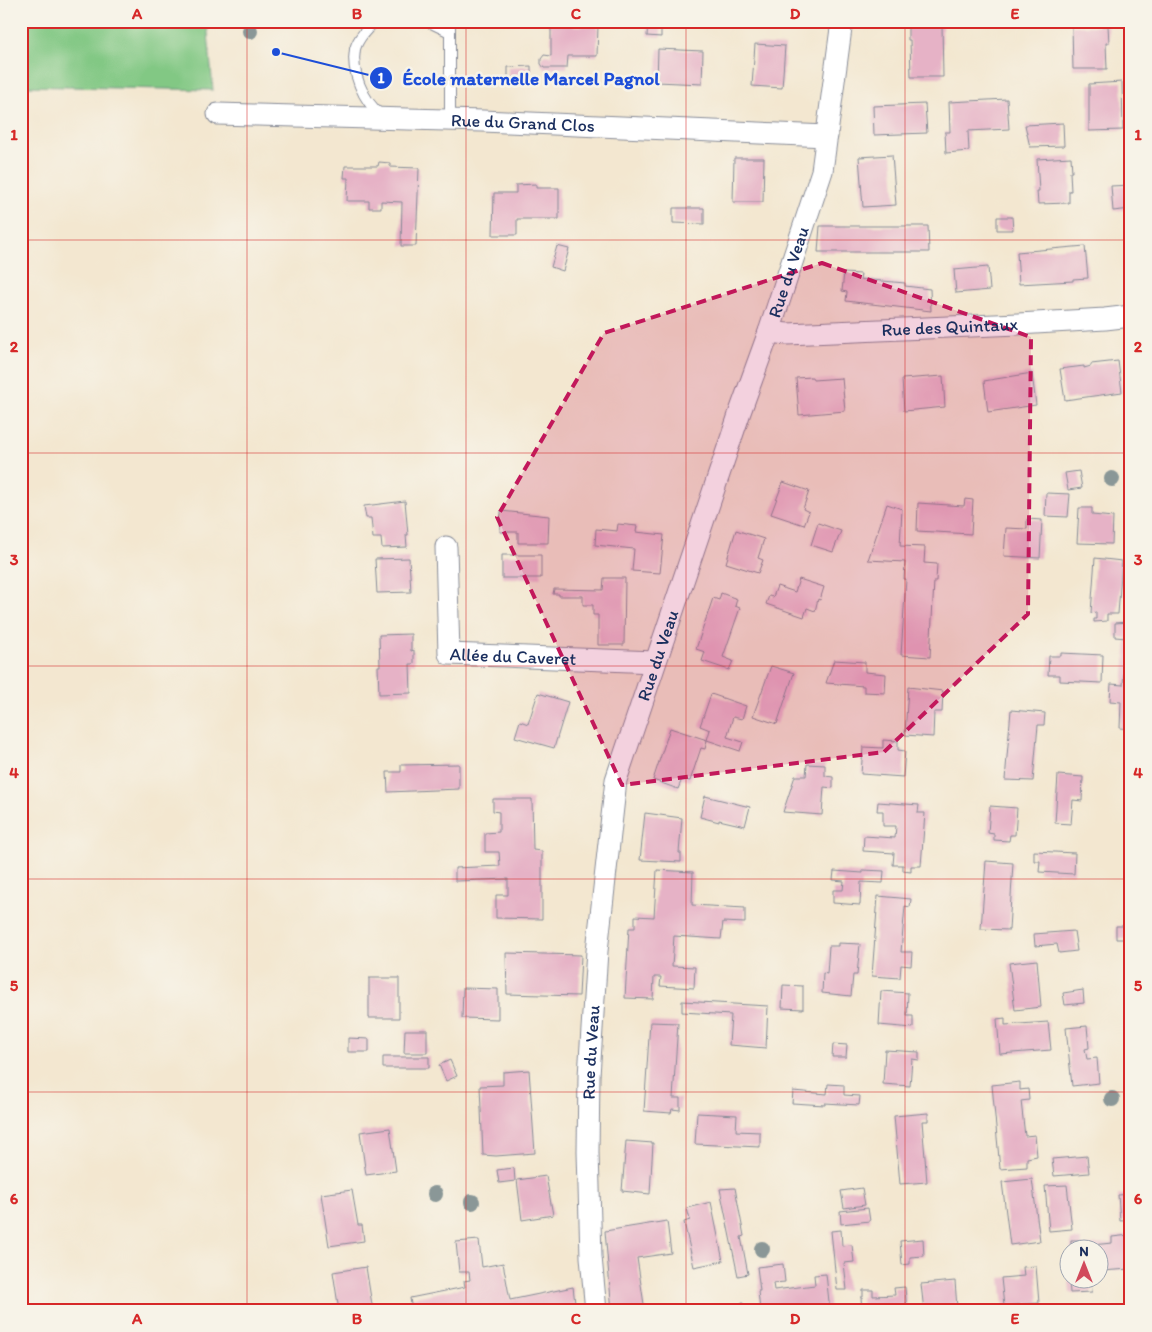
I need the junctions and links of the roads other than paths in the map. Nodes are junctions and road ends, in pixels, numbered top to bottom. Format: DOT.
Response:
graph roads {
  1 [pos="375,21"];
  2 [pos="427,21"];
  3 [pos="450,21"];
  4 [pos="842,21"];
  5 [pos="450,36"];
  6 [pos="218,114"];
  7 [pos="385,119"];
  8 [pos="450,121"];
  9 [pos="827,136"];
  10 [pos="1131,316"];
  11 [pos="769,332"];
  12 [pos="446,547"];
  13 [pos="655,662"];
  14 [pos="596,1311"];
  1 -- 7 [label="lane"];
  2 -- 5 [label="lane"];
  3 -- 5 [label="lane"];
  4 -- 9 [label="street, Rue du Veau"];
  5 -- 8 [label="lane"];
  6 -- 7 [label="street, Rue du Grand Clos"];
  7 -- 8 [label="street, Rue du Grand Clos"];
  8 -- 9 [label="street, Rue du Grand Clos"];
  9 -- 11 [label="street, Rue du Veau"];
  10 -- 11 [label="street, Rue des Quintaux"];
  11 -- 13 [label="street, Rue du Veau"];
  12 -- 13 [label="street, Allée du Caveret"];
  13 -- 14 [label="street, Rue du Veau"];
}
